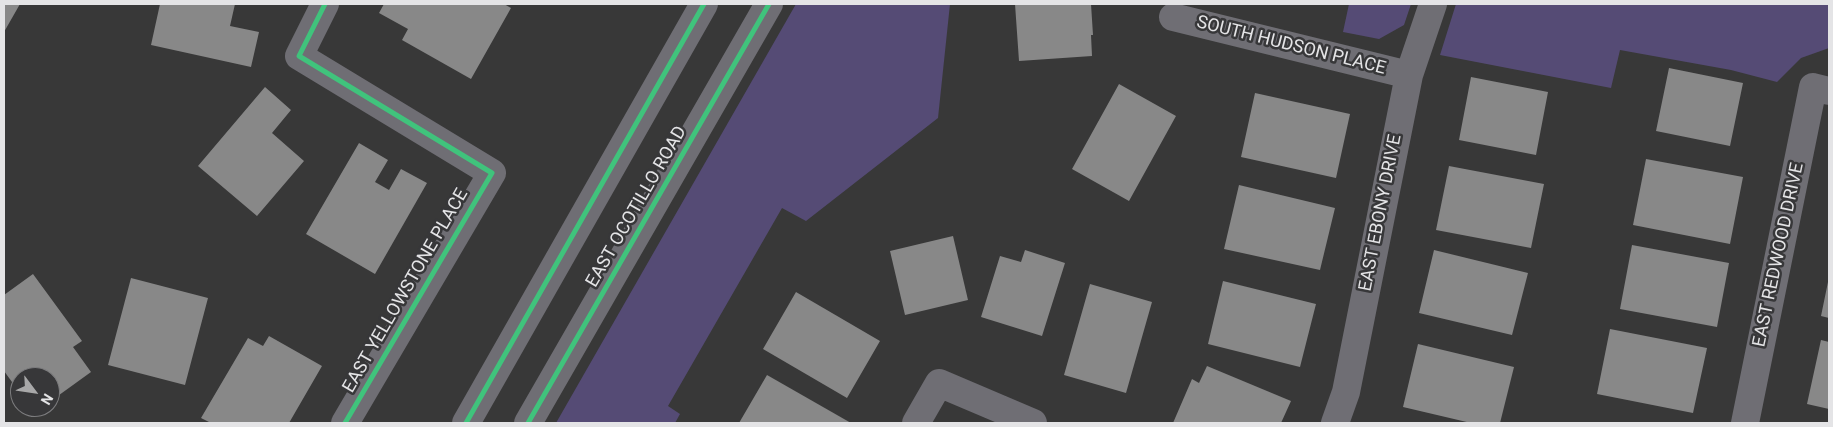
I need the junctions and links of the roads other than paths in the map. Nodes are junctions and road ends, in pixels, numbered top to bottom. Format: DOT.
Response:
graph roads {
  1 [pos="325,4"];
  2 [pos="704,4"];
  3 [pos="768,4"];
  4 [pos="1433,4"];
  5 [pos="1173,17"];
  6 [pos="1409,75"];
  7 [pos="1821,89"];
  8 [pos="345,423"];
  9 [pos="466,423"];
  10 [pos="528,423"];
  11 [pos="916,423"];
  12 [pos="1033,423"];
  13 [pos="1335,423"];
  14 [pos="1745,423"];
  1 -- 8 [label="street, EAST YELLOWSTONE PLACE"];
  2 -- 9 [label="street"];
  3 -- 10 [label="street, EAST OCOTILLO ROAD"];
  4 -- 6 [label="street, EAST EBONY DRIVE"];
  5 -- 6 [label="street, SOUTH HUDSON PLACE"];
  6 -- 13 [label="street, EAST EBONY DRIVE"];
  7 -- 14 [label="street, EAST REDWOOD DRIVE"];
  11 -- 12 [label="street"];
}
